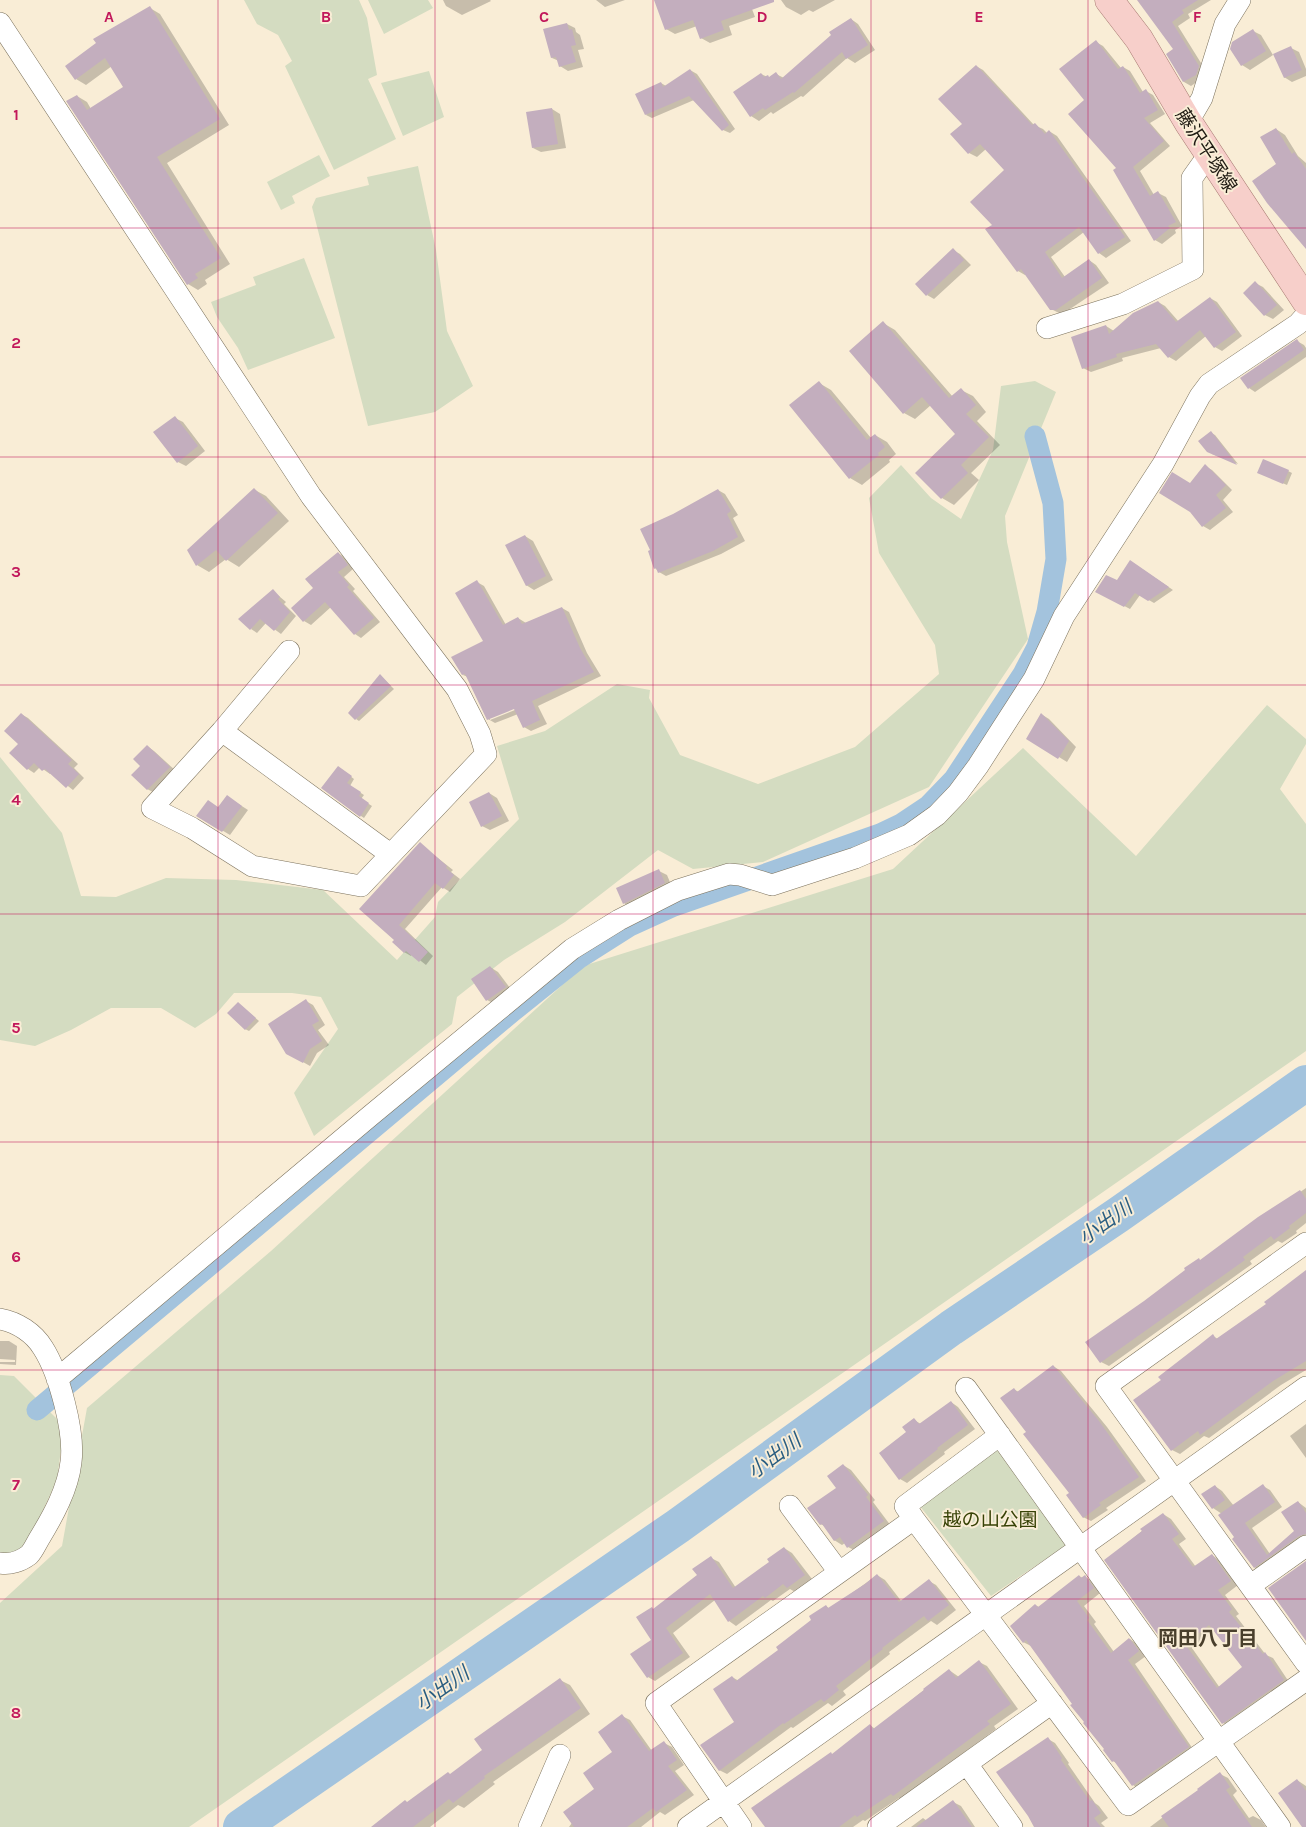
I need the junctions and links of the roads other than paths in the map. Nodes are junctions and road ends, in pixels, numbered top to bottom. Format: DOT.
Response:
graph roads {
  1 [pos="1109,0"];
  2 [pos="1240,0"];
  3 [pos="0,24"];
  4 [pos="1188,122"];
  5 [pos="1209,154"];
  6 [pos="1306,301"];
  7 [pos="1306,315"];
  8 [pos="1047,328"];
  9 [pos="289,651"];
  10 [pos="222,731"];
  11 [pos="390,854"];
  12 [pos="1306,1243"];
  13 [pos="0,1319"];
  14 [pos="1306,1387"];
  15 [pos="59,1388"];
  16 [pos="966,1388"];
  17 [pos="1000,1435"];
  18 [pos="1175,1480"];
  19 [pos="790,1506"];
  20 [pos="914,1519"];
  21 [pos="1306,1546"];
  22 [pos="1080,1548"];
  23 [pos="0,1563"];
  24 [pos="839,1572"];
  25 [pos="1251,1585"];
  26 [pos="986,1615"];
  27 [pos="1306,1662"];
  28 [pos="1306,1680"];
  29 [pos="1052,1703"];
  30 [pos="1218,1742"];
  31 [pos="560,1755"];
  32 [pos="966,1764"];
  33 [pos="723,1802"];
  34 [pos="529,1827"];
  35 [pos="688,1827"];
  36 [pos="741,1827"];
  37 [pos="878,1827"];
  38 [pos="1012,1827"];
  39 [pos="1280,1827"];
  1 -- 4 [label="main road, 藤沢平塚線"];
  2 -- 4 [label="street"];
  3 -- 11 [label="street"];
  4 -- 5 [label="main road, 藤沢平塚線"];
  5 -- 6 [label="main road, 藤沢平塚線"];
  5 -- 8 [label="street"];
  7 -- 15 [label="street"];
  9 -- 10 [label="street"];
  10 -- 11 [label="street"];
  10 -- 11 [label="street"];
  12 -- 18 [label="street"];
  13 -- 15 [label="street"];
  14 -- 18 [label="street"];
  15 -- 23 [label="street"];
  16 -- 17 [label="street"];
  17 -- 20 [label="street"];
  17 -- 22 [label="street"];
  18 -- 22 [label="street"];
  18 -- 25 [label="street"];
  19 -- 24 [label="street"];
  20 -- 24 [label="street"];
  20 -- 26 [label="street"];
  21 -- 25 [label="street"];
  22 -- 26 [label="street"];
  22 -- 30 [label="street"];
  24 -- 33 [label="street"];
  25 -- 27 [label="street"];
  26 -- 29 [label="street"];
  26 -- 33 [label="street"];
  28 -- 30 [label="street"];
  29 -- 30 [label="street"];
  29 -- 32 [label="street"];
  30 -- 39 [label="street"];
  31 -- 34 [label="street"];
  32 -- 37 [label="street"];
  32 -- 38 [label="street"];
  33 -- 35 [label="street"];
  33 -- 36 [label="street"];
}
